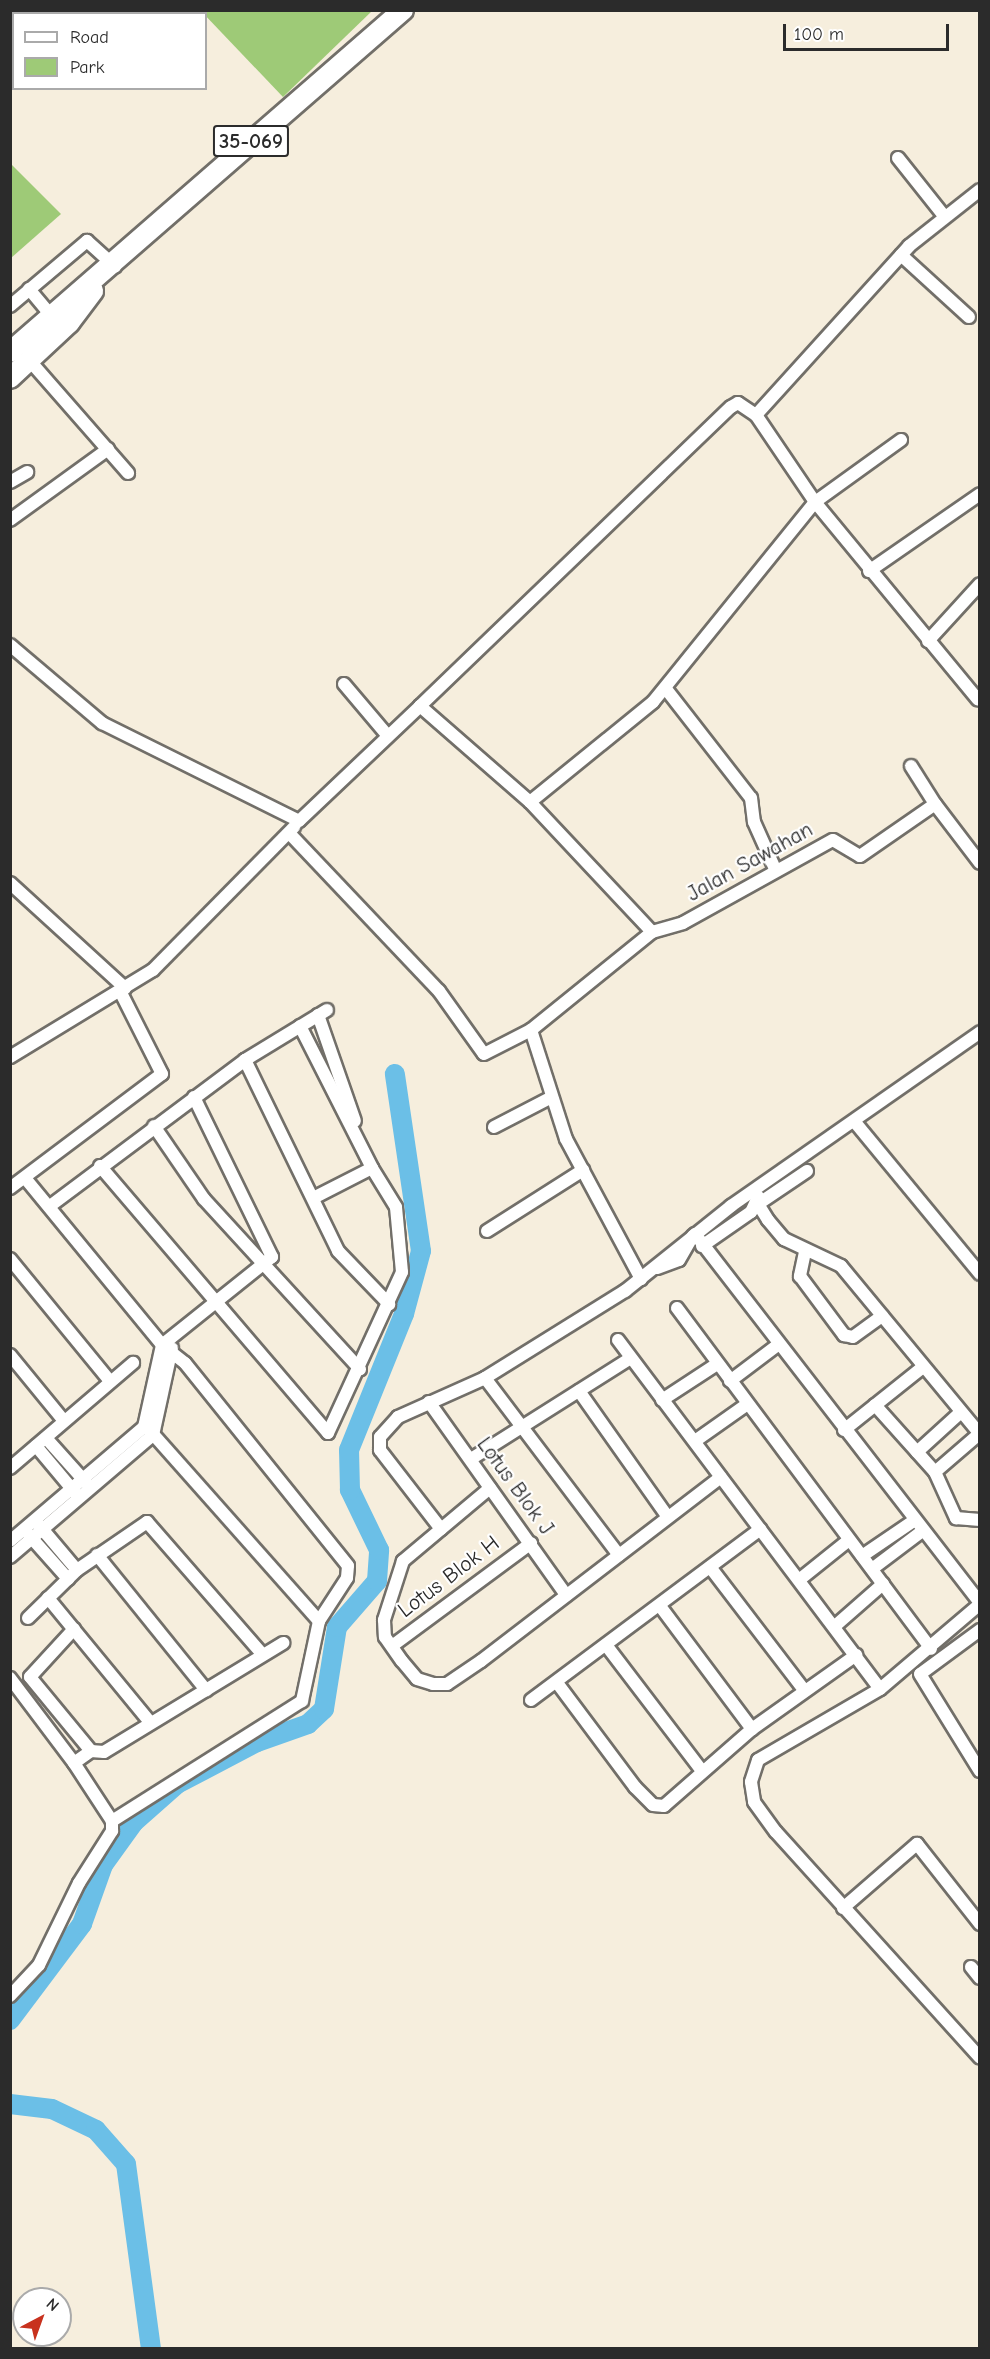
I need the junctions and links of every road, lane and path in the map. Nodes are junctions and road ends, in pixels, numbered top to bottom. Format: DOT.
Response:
graph roads {
  1 [pos="403,10"];
  2 [pos="898,158"];
  3 [pos="980,190"];
  4 [pos="945,217"];
  5 [pos="901,255"];
  6 [pos="108,266"];
  7 [pos="32,292"];
  8 [pos="10,306"];
  9 [pos="49,312"];
  10 [pos="969,317"];
  11 [pos="19,364"];
  12 [pos="756,415"];
  13 [pos="901,440"];
  14 [pos="105,451"];
  15 [pos="27,472"];
  16 [pos="128,473"];
  17 [pos="10,482"];
  18 [pos="980,494"];
  19 [pos="815,502"];
  20 [pos="10,520"];
  21 [pos="868,572"];
  22 [pos="980,584"];
  23 [pos="928,641"];
  24 [pos="10,645"];
  25 [pos="344,684"];
  26 [pos="666,689"];
  27 [pos="978,700"];
  28 [pos="420,706"];
  29 [pos="388,736"];
  30 [pos="911,766"];
  31 [pos="530,802"];
  32 [pos="936,804"];
  33 [pos="298,822"];
  34 [pos="290,834"];
  35 [pos="980,863"];
  36 [pos="775,868"];
  37 [pos="10,883"];
  38 [pos="660,928"];
  39 [pos="122,989"];
  40 [pos="300,1026"];
  41 [pos="531,1030"];
  42 [pos="980,1032"];
  43 [pos="10,1057"];
  44 [pos="245,1060"];
  45 [pos="548,1092"];
  46 [pos="194,1097"];
  47 [pos="854,1121"];
  48 [pos="154,1126"];
  49 [pos="494,1127"];
  50 [pos="355,1134"];
  51 [pos="100,1166"];
  52 [pos="372,1168"];
  53 [pos="583,1170"];
  54 [pos="807,1170"];
  55 [pos="25,1178"];
  56 [pos="758,1187"];
  57 [pos="10,1188"];
  58 [pos="315,1197"];
  59 [pos="758,1204"];
  60 [pos="50,1206"];
  61 [pos="487,1231"];
  62 [pos="694,1234"];
  63 [pos="702,1246"];
  64 [pos="806,1252"];
  65 [pos="10,1259"];
  66 [pos="267,1266"];
  67 [pos="980,1274"];
  68 [pos="641,1280"];
  69 [pos="389,1304"];
  70 [pos="216,1306"];
  71 [pos="677,1308"];
  72 [pos="882,1316"];
  73 [pos="618,1340"];
  74 [pos="779,1344"];
  75 [pos="169,1346"];
  76 [pos="10,1355"];
  77 [pos="631,1358"];
  78 [pos="133,1363"];
  79 [pos="717,1364"];
  80 [pos="923,1367"];
  81 [pos="360,1369"];
  82 [pos="485,1378"];
  83 [pos="110,1381"];
  84 [pos="730,1381"];
  85 [pos="579,1391"];
  86 [pos="662,1400"];
  87 [pos="429,1402"];
  88 [pos="746,1405"];
  89 [pos="875,1406"];
  90 [pos="961,1412"];
  91 [pos="64,1421"];
  92 [pos="522,1427"];
  93 [pos="150,1428"];
  94 [pos="844,1430"];
  95 [pos="979,1434"];
  96 [pos="46,1438"];
  97 [pos="695,1441"];
  98 [pos="36,1446"];
  99 [pos="917,1452"];
  100 [pos="471,1459"];
  101 [pos="12,1462"];
  102 [pos="935,1472"];
  103 [pos="721,1477"];
  104 [pos="88,1485"];
  105 [pos="490,1488"];
  106 [pos="77,1495"];
  107 [pos="668,1517"];
  108 [pos="980,1520"];
  109 [pos="912,1522"];
  110 [pos="441,1529"];
  111 [pos="760,1529"];
  112 [pos="34,1530"];
  113 [pos="921,1532"];
  114 [pos="849,1540"];
  115 [pos="10,1541"];
  116 [pos="531,1543"];
  117 [pos="98,1555"];
  118 [pos="619,1555"];
  119 [pos="862,1556"];
  120 [pos="10,1557"];
  121 [pos="710,1568"];
  122 [pos="872,1569"];
  123 [pos="72,1575"];
  124 [pos="799,1580"];
  125 [pos="883,1584"];
  126 [pos="566,1595"];
  127 [pos="48,1598"];
  128 [pos="980,1603"];
  129 [pos="660,1606"];
  130 [pos="28,1618"];
  131 [pos="319,1621"];
  132 [pos="835,1626"];
  133 [pos="74,1629"];
  134 [pos="978,1636"];
  135 [pos="283,1643"];
  136 [pos="606,1644"];
  137 [pos="392,1646"];
  138 [pos="931,1649"];
  139 [pos="262,1654"];
  140 [pos="856,1655"];
  141 [pos="10,1678"];
  142 [pos="558,1684"];
  143 [pos="880,1689"];
  144 [pos="206,1690"];
  145 [pos="804,1690"];
  146 [pos="531,1700"];
  147 [pos="150,1722"];
  148 [pos="752,1729"];
  149 [pos="91,1751"];
  150 [pos="74,1763"];
  151 [pos="702,1771"];
  152 [pos="980,1771"];
  153 [pos="112,1821"];
  154 [pos="843,1908"];
  155 [pos="980,1924"];
  156 [pos="971,1967"];
  157 [pos="980,1978"];
  158 [pos="10,1996"];
  159 [pos="980,2058"];
  1 -- 6 [label="main road, 35-069"];
  2 -- 4 [label="street"];
  3 -- 4 [label="street"];
  4 -- 5 [label="street"];
  5 -- 10 [label="street"];
  5 -- 12 [label="street"];
  6 -- 7 [label="street"];
  6 -- 9 [label="main road, 35-069"];
  6 -- 11 [label="main road, 35-069"];
  7 -- 8 [label="street"];
  7 -- 9 [label="street"];
  9 -- 11 [label="main road, 35-069"];
  11 -- 14 [label="street"];
  12 -- 19 [label="street"];
  12 -- 28 [label="street"];
  13 -- 19 [label="street"];
  14 -- 16 [label="street"];
  14 -- 20 [label="street"];
  15 -- 17 [label="street"];
  18 -- 21 [label="street"];
  19 -- 21 [label="street"];
  19 -- 26 [label="street"];
  21 -- 23 [label="street"];
  22 -- 23 [label="street"];
  23 -- 27 [label="street"];
  24 -- 33 [label="street"];
  25 -- 29 [label="street"];
  26 -- 31 [label="street"];
  26 -- 36 [label="street"];
  28 -- 29 [label="street"];
  28 -- 31 [label="street"];
  29 -- 33 [label="street"];
  30 -- 32 [label="street"];
  31 -- 38 [label="street"];
  32 -- 35 [label="street"];
  32 -- 36 [label="street, Jalan Sawahan"];
  33 -- 34 [label="street"];
  34 -- 39 [label="street"];
  34 -- 41 [label="street, Jalan Sawahan"];
  36 -- 38 [label="street, Jalan Sawahan"];
  37 -- 39 [label="street"];
  38 -- 41 [label="street, Jalan Sawahan"];
  39 -- 43 [label="street"];
  39 -- 55 [label="street"];
  40 -- 44 [label="street"];
  40 -- 50 [label="street"];
  40 -- 50 [label="street"];
  41 -- 45 [label="street"];
  42 -- 47 [label="street"];
  44 -- 46 [label="street"];
  44 -- 58 [label="street"];
  45 -- 49 [label="street"];
  45 -- 53 [label="street"];
  46 -- 48 [label="street"];
  46 -- 66 [label="street"];
  47 -- 56 [label="street"];
  47 -- 67 [label="street"];
  48 -- 51 [label="street"];
  48 -- 66 [label="street"];
  50 -- 52 [label="street"];
  51 -- 60 [label="street"];
  51 -- 70 [label="street"];
  52 -- 58 [label="street"];
  52 -- 69 [label="street"];
  53 -- 61 [label="street"];
  53 -- 68 [label="street"];
  54 -- 59 [label="street"];
  55 -- 57 [label="street"];
  55 -- 60 [label="street"];
  56 -- 59 [label="street"];
  56 -- 62 [label="street"];
  58 -- 69 [label="street"];
  59 -- 63 [label="street"];
  59 -- 64 [label="street"];
  60 -- 75 [label="street"];
  62 -- 63 [label="street"];
  62 -- 68 [label="street"];
  63 -- 74 [label="street"];
  64 -- 72 [label="street"];
  64 -- 72 [label="street"];
  65 -- 83 [label="street"];
  66 -- 70 [label="street"];
  66 -- 81 [label="street"];
  68 -- 82 [label="street"];
  69 -- 81 [label="street"];
  70 -- 75 [label="street"];
  70 -- 81 [label="street"];
  71 -- 79 [label="street"];
  72 -- 80 [label="street"];
  73 -- 77 [label="street"];
  74 -- 84 [label="street"];
  74 -- 94 [label="street"];
  75 -- 93 [label="street"];
  75 -- 131 [label="street"];
  76 -- 91 [label="street"];
  77 -- 85 [label="street"];
  77 -- 86 [label="street"];
  78 -- 83 [label="street"];
  79 -- 84 [label="street"];
  79 -- 86 [label="street"];
  80 -- 89 [label="street"];
  80 -- 90 [label="street"];
  82 -- 87 [label="street"];
  82 -- 92 [label="street"];
  83 -- 91 [label="street"];
  84 -- 88 [label="street"];
  85 -- 92 [label="street"];
  85 -- 107 [label="street"];
  86 -- 97 [label="street"];
  87 -- 100 [label="street, Lotus Blok J"];
  87 -- 110 [label="street"];
  88 -- 97 [label="street"];
  88 -- 114 [label="street"];
  89 -- 94 [label="street"];
  89 -- 99 [label="street"];
  90 -- 95 [label="street"];
  90 -- 99 [label="street"];
  91 -- 96 [label="street"];
  92 -- 100 [label="street"];
  92 -- 118 [label="street"];
  93 -- 104 [label="street"];
  93 -- 131 [label="street"];
  94 -- 109 [label="street"];
  95 -- 102 [label="street"];
  96 -- 98 [label="street"];
  96 -- 104 [label="street"];
  97 -- 103 [label="street"];
  98 -- 101 [label="street"];
  98 -- 106 [label="street"];
  99 -- 102 [label="street"];
  100 -- 105 [label="street, Lotus Blok J"];
  102 -- 108 [label="street"];
  103 -- 107 [label="street"];
  103 -- 111 [label="street"];
  104 -- 106 [label="street"];
  105 -- 110 [label="street"];
  105 -- 116 [label="street, Lotus Blok J"];
  106 -- 112 [label="street"];
  107 -- 118 [label="street"];
  109 -- 113 [label="street"];
  109 -- 119 [label="street"];
  110 -- 137 [label="street"];
  111 -- 121 [label="street"];
  111 -- 124 [label="street"];
  112 -- 115 [label="street"];
  112 -- 120 [label="street"];
  112 -- 123 [label="street"];
  113 -- 122 [label="street"];
  113 -- 128 [label="street"];
  114 -- 119 [label="street"];
  114 -- 124 [label="street"];
  116 -- 126 [label="street, Lotus Blok J"];
  116 -- 137 [label="street, Lotus Blok H"];
  117 -- 123 [label="street"];
  117 -- 139 [label="street"];
  117 -- 144 [label="street"];
  118 -- 126 [label="street"];
  119 -- 122 [label="street"];
  121 -- 129 [label="street"];
  121 -- 145 [label="street"];
  122 -- 125 [label="street"];
  123 -- 127 [label="street"];
  124 -- 132 [label="street"];
  125 -- 132 [label="street"];
  125 -- 138 [label="street"];
  126 -- 137 [label="street"];
  127 -- 130 [label="street"];
  127 -- 133 [label="street"];
  128 -- 138 [label="street"];
  129 -- 136 [label="street"];
  129 -- 148 [label="street"];
  131 -- 153 [label="street"];
  132 -- 140 [label="street"];
  133 -- 147 [label="street"];
  133 -- 149 [label="street"];
  134 -- 152 [label="street"];
  135 -- 139 [label="street"];
  136 -- 142 [label="street"];
  136 -- 151 [label="street"];
  138 -- 143 [label="street"];
  139 -- 144 [label="street"];
  140 -- 143 [label="street"];
  140 -- 145 [label="street"];
  141 -- 150 [label="street"];
  142 -- 146 [label="street"];
  142 -- 151 [label="street"];
  143 -- 154 [label="street"];
  144 -- 147 [label="street"];
  145 -- 148 [label="street"];
  147 -- 149 [label="street"];
  148 -- 151 [label="street"];
  149 -- 150 [label="street"];
  150 -- 153 [label="street"];
  153 -- 158 [label="street"];
  154 -- 155 [label="street"];
  154 -- 159 [label="street"];
  156 -- 157 [label="street"];
}
